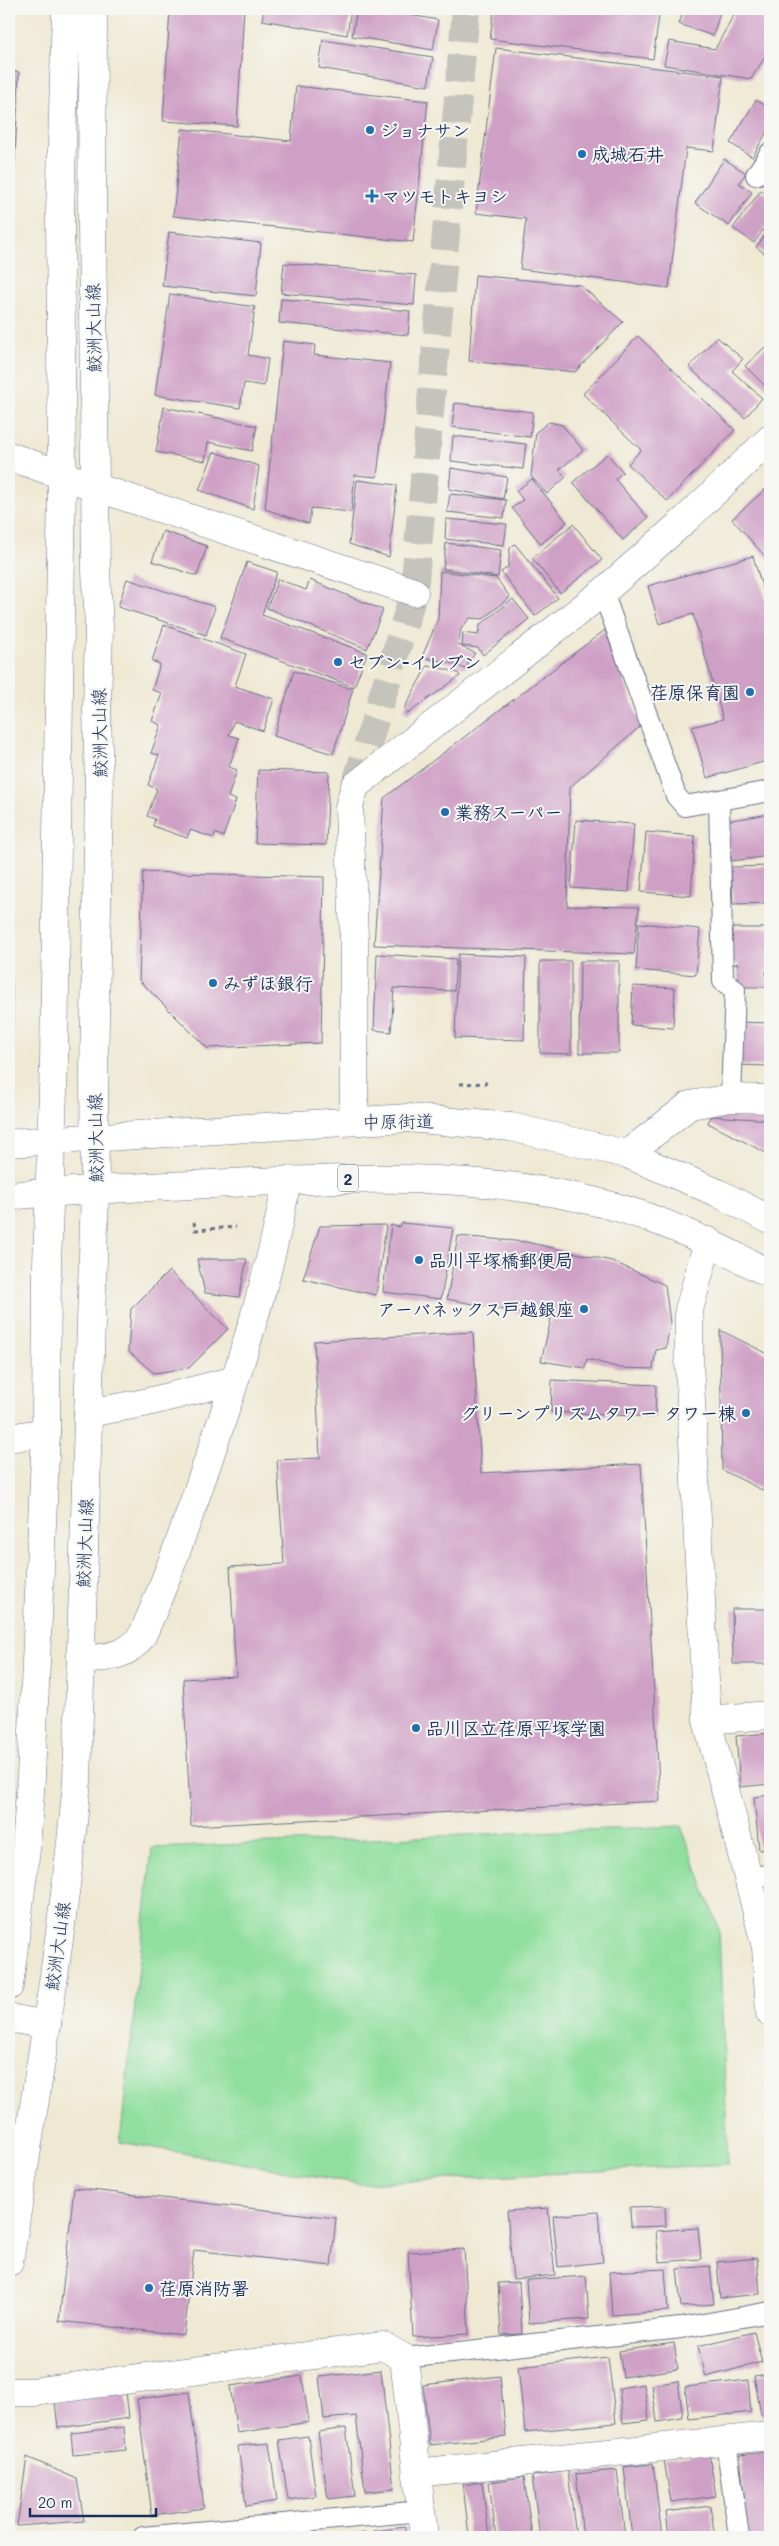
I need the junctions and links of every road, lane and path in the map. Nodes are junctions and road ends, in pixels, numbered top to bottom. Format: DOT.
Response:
graph roads {
  1 [pos="66,9"];
  2 [pos="93,9"];
  3 [pos="770,153"];
  4 [pos="756,175"];
  5 [pos="770,439"];
  6 [pos="9,456"];
  7 [pos="62,475"];
  8 [pos="95,487"];
  9 [pos="414,592"];
  10 [pos="603,592"];
  11 [pos="770,792"];
  12 [pos="719,800"];
  13 [pos="731,1098"];
  14 [pos="770,1099"];
  15 [pos="354,1121"];
  16 [pos="95,1137"];
  17 [pos="52,1139"];
  18 [pos="9,1143"];
  19 [pos="627,1154"];
  20 [pos="288,1180"];
  21 [pos="95,1190"];
  22 [pos="50,1192"];
  23 [pos="9,1196"];
  24 [pos="194,1218"];
  25 [pos="770,1220"];
  26 [pos="236,1227"];
  27 [pos="708,1241"];
  28 [pos="770,1274"];
  29 [pos="235,1380"];
  30 [pos="88,1414"];
  31 [pos="46,1432"];
  32 [pos="9,1439"];
  33 [pos="81,1661"];
  34 [pos="770,1715"];
  35 [pos="707,1720"];
  36 [pos="759,1876"];
  37 [pos="9,1986"];
  38 [pos="770,2012"];
  39 [pos="9,2018"];
  40 [pos="47,2025"];
  41 [pos="9,2262"];
  42 [pos="770,2312"];
  43 [pos="404,2358"];
  44 [pos="9,2392"];
  45 [pos="770,2436"];
  46 [pos="726,2441"];
  47 [pos="416,2473"];
  48 [pos="422,2524"];
  49 [pos="143,2537"];
  50 [pos="739,2537"];
  1 -- 7 [label="main road, 鮫洲大山線"];
  2 -- 8 [label="main road, 鮫洲大山線"];
  3 -- 4 [label="lane"];
  5 -- 10 [label="main road"];
  6 -- 7 [label="main road"];
  7 -- 8 [label="main road"];
  7 -- 17 [label="main road, 鮫洲大山線"];
  8 -- 9 [label="main road"];
  8 -- 16 [label="main road, 鮫洲大山線"];
  10 -- 12 [label="lane"];
  10 -- 15 [label="main road"];
  11 -- 12 [label="lane"];
  12 -- 13 [label="lane"];
  13 -- 14 [label="main road"];
  13 -- 19 [label="main road"];
  15 -- 16 [label="main road, 中原街道"];
  15 -- 19 [label="main road, 中原街道"];
  16 -- 17 [label="main road, 中原街道"];
  16 -- 21 [label="main road, 鮫洲大山線"];
  17 -- 18 [label="main road, 中原街道"];
  17 -- 22 [label="main road, 鮫洲大山線"];
  19 -- 25 [label="main road, 中原街道"];
  20 -- 21 [label="main road, 2"];
  20 -- 27 [label="main road, 2"];
  20 -- 29 [label="main road"];
  21 -- 22 [label="main road, 2"];
  21 -- 30 [label="main road, 鮫洲大山線"];
  22 -- 23 [label="main road, 2"];
  22 -- 31 [label="main road, 鮫洲大山線"];
  24 -- 26 [label="path"];
  27 -- 28 [label="main road, 2"];
  27 -- 35 [label="main road"];
  29 -- 30 [label="main road"];
  29 -- 33 [label="main road"];
  30 -- 33 [label="main road, 鮫洲大山線"];
  31 -- 32 [label="main road"];
  31 -- 37 [label="main road, 鮫洲大山線"];
  33 -- 40 [label="main road, 鮫洲大山線"];
  34 -- 35 [label="main road"];
  35 -- 36 [label="main road"];
  36 -- 38 [label="main road"];
  39 -- 40 [label="main road"];
  40 -- 41 [label="main road, 鮫洲大山線"];
  42 -- 43 [label="lane"];
  43 -- 44 [label="main road"];
  43 -- 47 [label="main road"];
  45 -- 46 [label="main road"];
  46 -- 47 [label="main road"];
  46 -- 50 [label="lane"];
  47 -- 48 [label="main road"];
  48 -- 49 [label="lane"];
}
